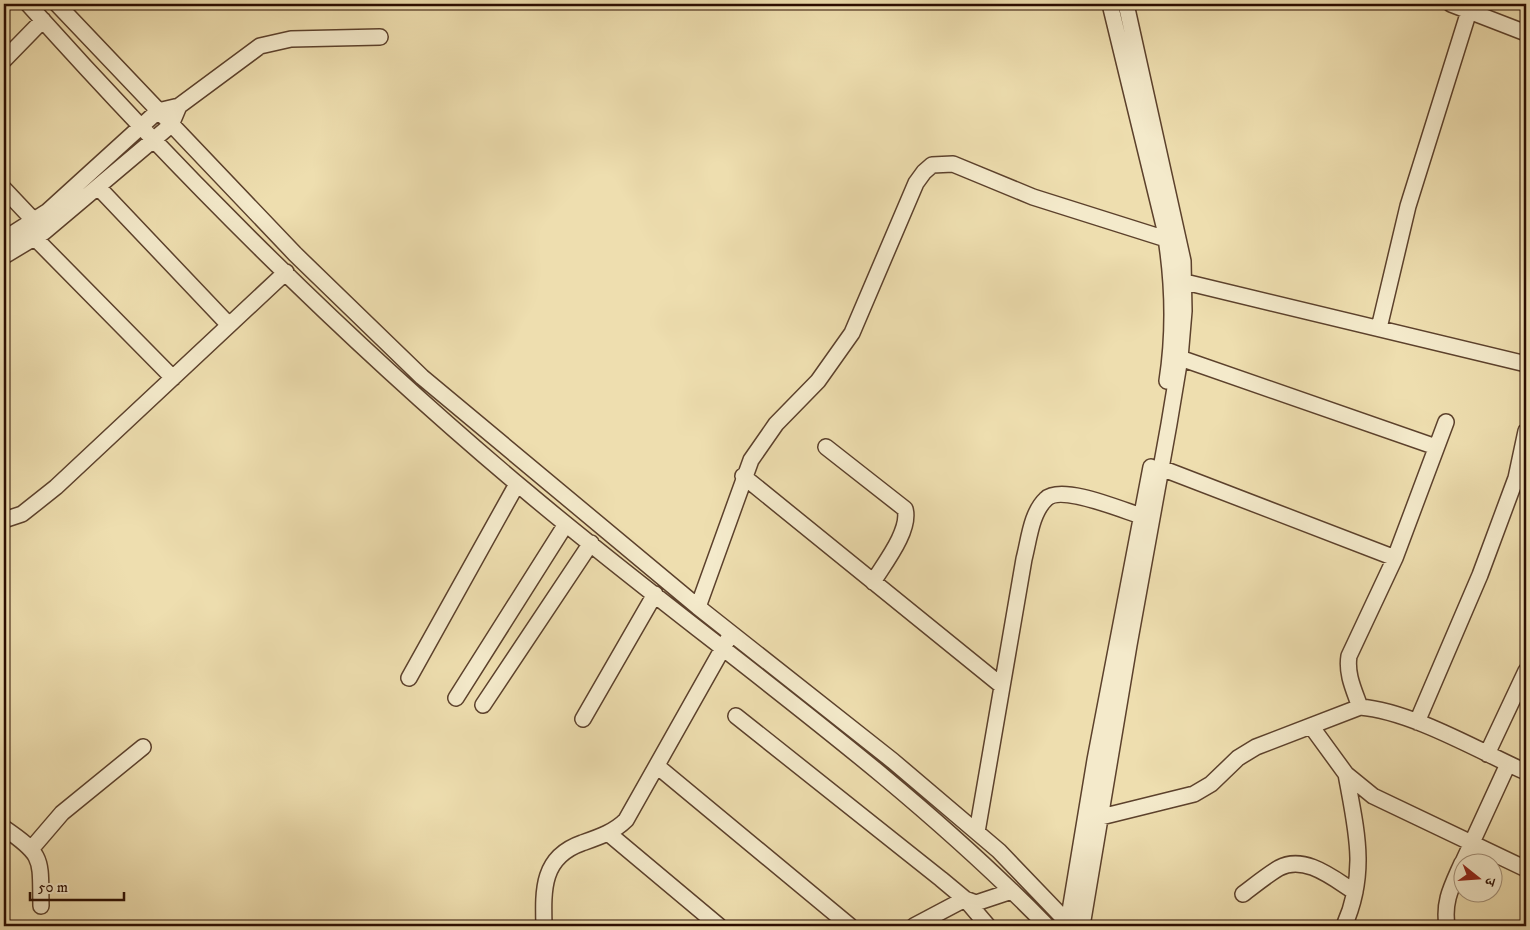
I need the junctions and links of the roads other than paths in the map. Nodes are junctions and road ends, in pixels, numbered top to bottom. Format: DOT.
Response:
graph roads {
  1 [pos="28,4"];
  2 [pos="58,4"];
  3 [pos="1110,4"];
  4 [pos="1126,4"];
  5 [pos="1451,4"];
  6 [pos="1469,11"];
  7 [pos="43,20"];
  8 [pos="1526,33"];
  9 [pos="380,37"];
  10 [pos="4,60"];
  11 [pos="179,106"];
  12 [pos="158,111"];
  13 [pos="142,125"];
  14 [pos="171,125"];
  15 [pos="155,140"];
  16 [pos="98,188"];
  17 [pos="4,189"];
  18 [pos="29,223"];
  19 [pos="39,235"];
  20 [pos="4,238"];
  21 [pos="1166,239"];
  22 [pos="4,256"];
  23 [pos="286,272"];
  24 [pos="1185,282"];
  25 [pos="229,325"];
  26 [pos="1379,328"];
  27 [pos="1180,358"];
  28 [pos="1526,364"];
  29 [pos="173,378"];
  30 [pos="1446,422"];
  31 [pos="1526,431"];
  32 [pos="826,447"];
  33 [pos="1436,448"];
  34 [pos="1161,468"];
  35 [pos="743,476"];
  36 [pos="517,484"];
  37 [pos="1142,516"];
  38 [pos="4,520"];
  39 [pos="566,524"];
  40 [pos="590,543"];
  41 [pos="1395,558"];
  42 [pos="873,582"];
  43 [pos="655,594"];
  44 [pos="698,607"];
  45 [pos="731,633"];
  46 [pos="723,648"];
  47 [pos="1526,671"];
  48 [pos="409,678"];
  49 [pos="1002,686"];
  50 [pos="456,698"];
  51 [pos="483,706"];
  52 [pos="1360,707"];
  53 [pos="736,716"];
  54 [pos="583,719"];
  55 [pos="1417,722"];
  56 [pos="1311,726"];
  57 [pos="144,747"];
  58 [pos="1487,754"];
  59 [pos="1508,764"];
  60 [pos="657,766"];
  61 [pos="1526,772"];
  62 [pos="1346,774"];
  63 [pos="1094,817"];
  64 [pos="4,828"];
  65 [pos="977,832"];
  66 [pos="608,833"];
  67 [pos="1471,844"];
  68 [pos="32,848"];
  69 [pos="1468,852"];
  70 [pos="1526,869"];
  71 [pos="1452,888"];
  72 [pos="1012,891"];
  73 [pos="1355,892"];
  74 [pos="1243,894"];
  75 [pos="965,899"];
  76 [pos="41,906"];
  77 [pos="1450,924"];
  78 [pos="1074,925"];
  79 [pos="544,926"];
  80 [pos="719,926"];
  81 [pos="850,926"];
  82 [pos="914,926"];
  83 [pos="988,926"];
  84 [pos="1047,926"];
  85 [pos="1344,926"];
  1 -- 7 [label="street"];
  2 -- 12 [label="street"];
  3 -- 21 [label="street"];
  4 -- 24 [label="street"];
  5 -- 6 [label="street"];
  6 -- 8 [label="street"];
  6 -- 26 [label="street"];
  7 -- 10 [label="street"];
  7 -- 13 [label="street"];
  9 -- 11 [label="street"];
  11 -- 12 [label="street"];
  11 -- 14 [label="street"];
  12 -- 13 [label="street"];
  12 -- 14 [label="street"];
  13 -- 15 [label="street"];
  13 -- 18 [label="street"];
  14 -- 15 [label="street"];
  14 -- 44 [label="street"];
  15 -- 16 [label="street"];
  15 -- 23 [label="street"];
  16 -- 19 [label="street"];
  16 -- 25 [label="street"];
  17 -- 18 [label="street"];
  18 -- 19 [label="street"];
  18 -- 20 [label="street"];
  19 -- 22 [label="street"];
  19 -- 29 [label="street"];
  21 -- 35 [label="street"];
  21 -- 37 [label="street"];
  23 -- 25 [label="street"];
  23 -- 36 [label="street"];
  24 -- 26 [label="street"];
  24 -- 27 [label="street"];
  25 -- 29 [label="street"];
  26 -- 28 [label="street"];
  27 -- 33 [label="street"];
  27 -- 34 [label="street"];
  29 -- 38 [label="street"];
  30 -- 33 [label="street"];
  31 -- 55 [label="street"];
  32 -- 42 [label="street"];
  33 -- 41 [label="street"];
  34 -- 41 [label="street"];
  34 -- 63 [label="street"];
  35 -- 42 [label="street"];
  35 -- 44 [label="street"];
  36 -- 39 [label="street"];
  36 -- 48 [label="street"];
  37 -- 49 [label="street"];
  37 -- 63 [label="street"];
  39 -- 40 [label="street"];
  39 -- 50 [label="street"];
  40 -- 43 [label="street"];
  40 -- 51 [label="street"];
  41 -- 52 [label="street"];
  42 -- 49 [label="street"];
  43 -- 46 [label="street"];
  43 -- 54 [label="street"];
  44 -- 45 [label="street"];
  45 -- 46 [label="street"];
  45 -- 65 [label="street"];
  46 -- 60 [label="street"];
  46 -- 72 [label="street"];
  47 -- 58 [label="street"];
  49 -- 65 [label="street"];
  52 -- 55 [label="street"];
  52 -- 56 [label="street"];
  53 -- 75 [label="street"];
  55 -- 58 [label="street"];
  56 -- 62 [label="street"];
  56 -- 63 [label="street"];
  57 -- 68 [label="street"];
  58 -- 59 [label="street"];
  59 -- 61 [label="street"];
  59 -- 67 [label="street"];
  60 -- 66 [label="street"];
  60 -- 81 [label="street"];
  62 -- 67 [label="street"];
  62 -- 73 [label="street"];
  63 -- 78 [label="street"];
  64 -- 68 [label="street"];
  65 -- 78 [label="street"];
  66 -- 79 [label="street"];
  66 -- 80 [label="street"];
  67 -- 69 [label="street"];
  67 -- 70 [label="street"];
  68 -- 76 [label="street"];
  71 -- 77 [label="street"];
  72 -- 75 [label="street"];
  72 -- 84 [label="street"];
  73 -- 74 [label="street"];
  73 -- 85 [label="street"];
  75 -- 82 [label="street"];
  75 -- 83 [label="street"];
}
